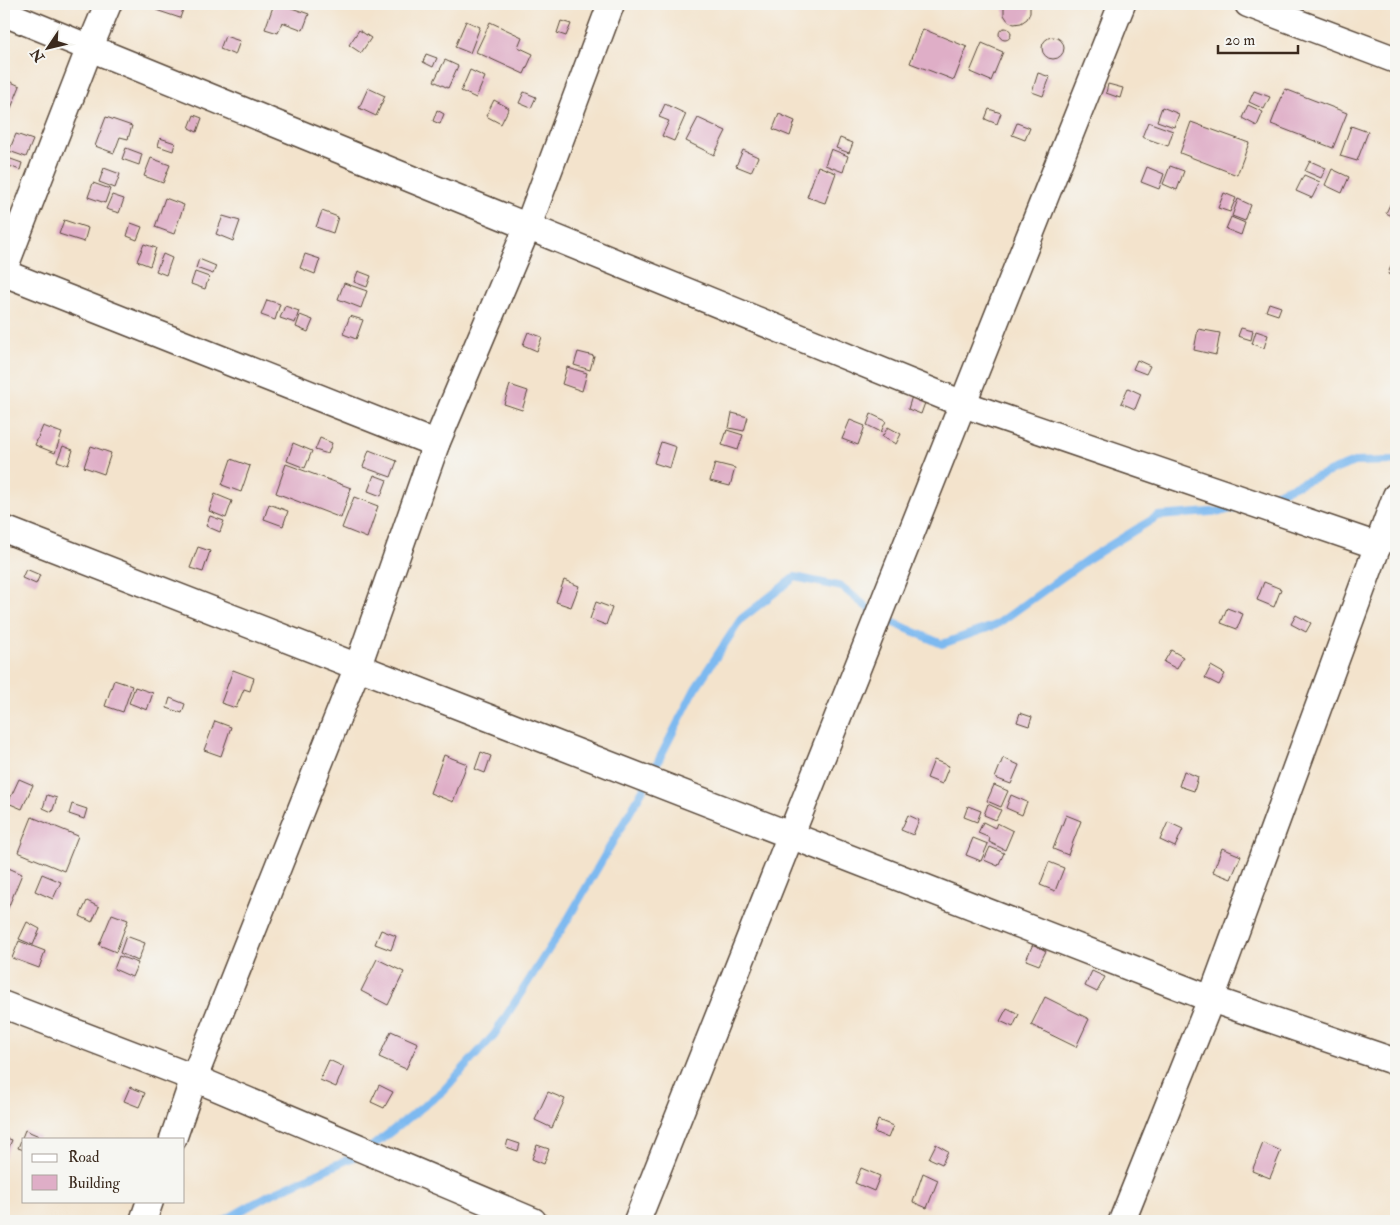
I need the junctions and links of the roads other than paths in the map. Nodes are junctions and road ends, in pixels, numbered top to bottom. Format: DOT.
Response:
graph roads {
  1 [pos="108,4"];
  2 [pos="611,4"];
  3 [pos="1122,4"];
  4 [pos="1248,4"];
  5 [pos="4,13"];
  6 [pos="90,47"];
  7 [pos="1396,60"];
  8 [pos="528,226"];
  9 [pos="4,271"];
  10 [pos="962,404"];
  11 [pos="436,444"];
  12 [pos="1396,496"];
  13 [pos="4,529"];
  14 [pos="1378,546"];
  15 [pos="358,666"];
  16 [pos="791,834"];
  17 [pos="1211,999"];
  18 [pos="4,1005"];
  19 [pos="1396,1062"];
  20 [pos="194,1078"];
  21 [pos="172,1138"];
  22 [pos="150,1202"];
  23 [pos="143,1221"];
  24 [pos="533,1221"];
  25 [pos="637,1221"];
  26 [pos="1122,1221"];
  1 -- 6 [label="street"];
  2 -- 8 [label="street"];
  3 -- 10 [label="street"];
  4 -- 7 [label="street"];
  5 -- 6 [label="street"];
  6 -- 8 [label="street"];
  6 -- 9 [label="street"];
  8 -- 10 [label="street"];
  8 -- 11 [label="street"];
  9 -- 11 [label="street"];
  10 -- 14 [label="street"];
  10 -- 16 [label="street"];
  11 -- 15 [label="street"];
  12 -- 14 [label="street"];
  13 -- 15 [label="street"];
  14 -- 17 [label="street"];
  15 -- 16 [label="street"];
  15 -- 20 [label="street"];
  16 -- 17 [label="street"];
  16 -- 25 [label="street"];
  17 -- 19 [label="street"];
  17 -- 26 [label="street"];
  18 -- 20 [label="street"];
  20 -- 21 [label="street"];
  20 -- 24 [label="street"];
  22 -- 23 [label="street"];
}
